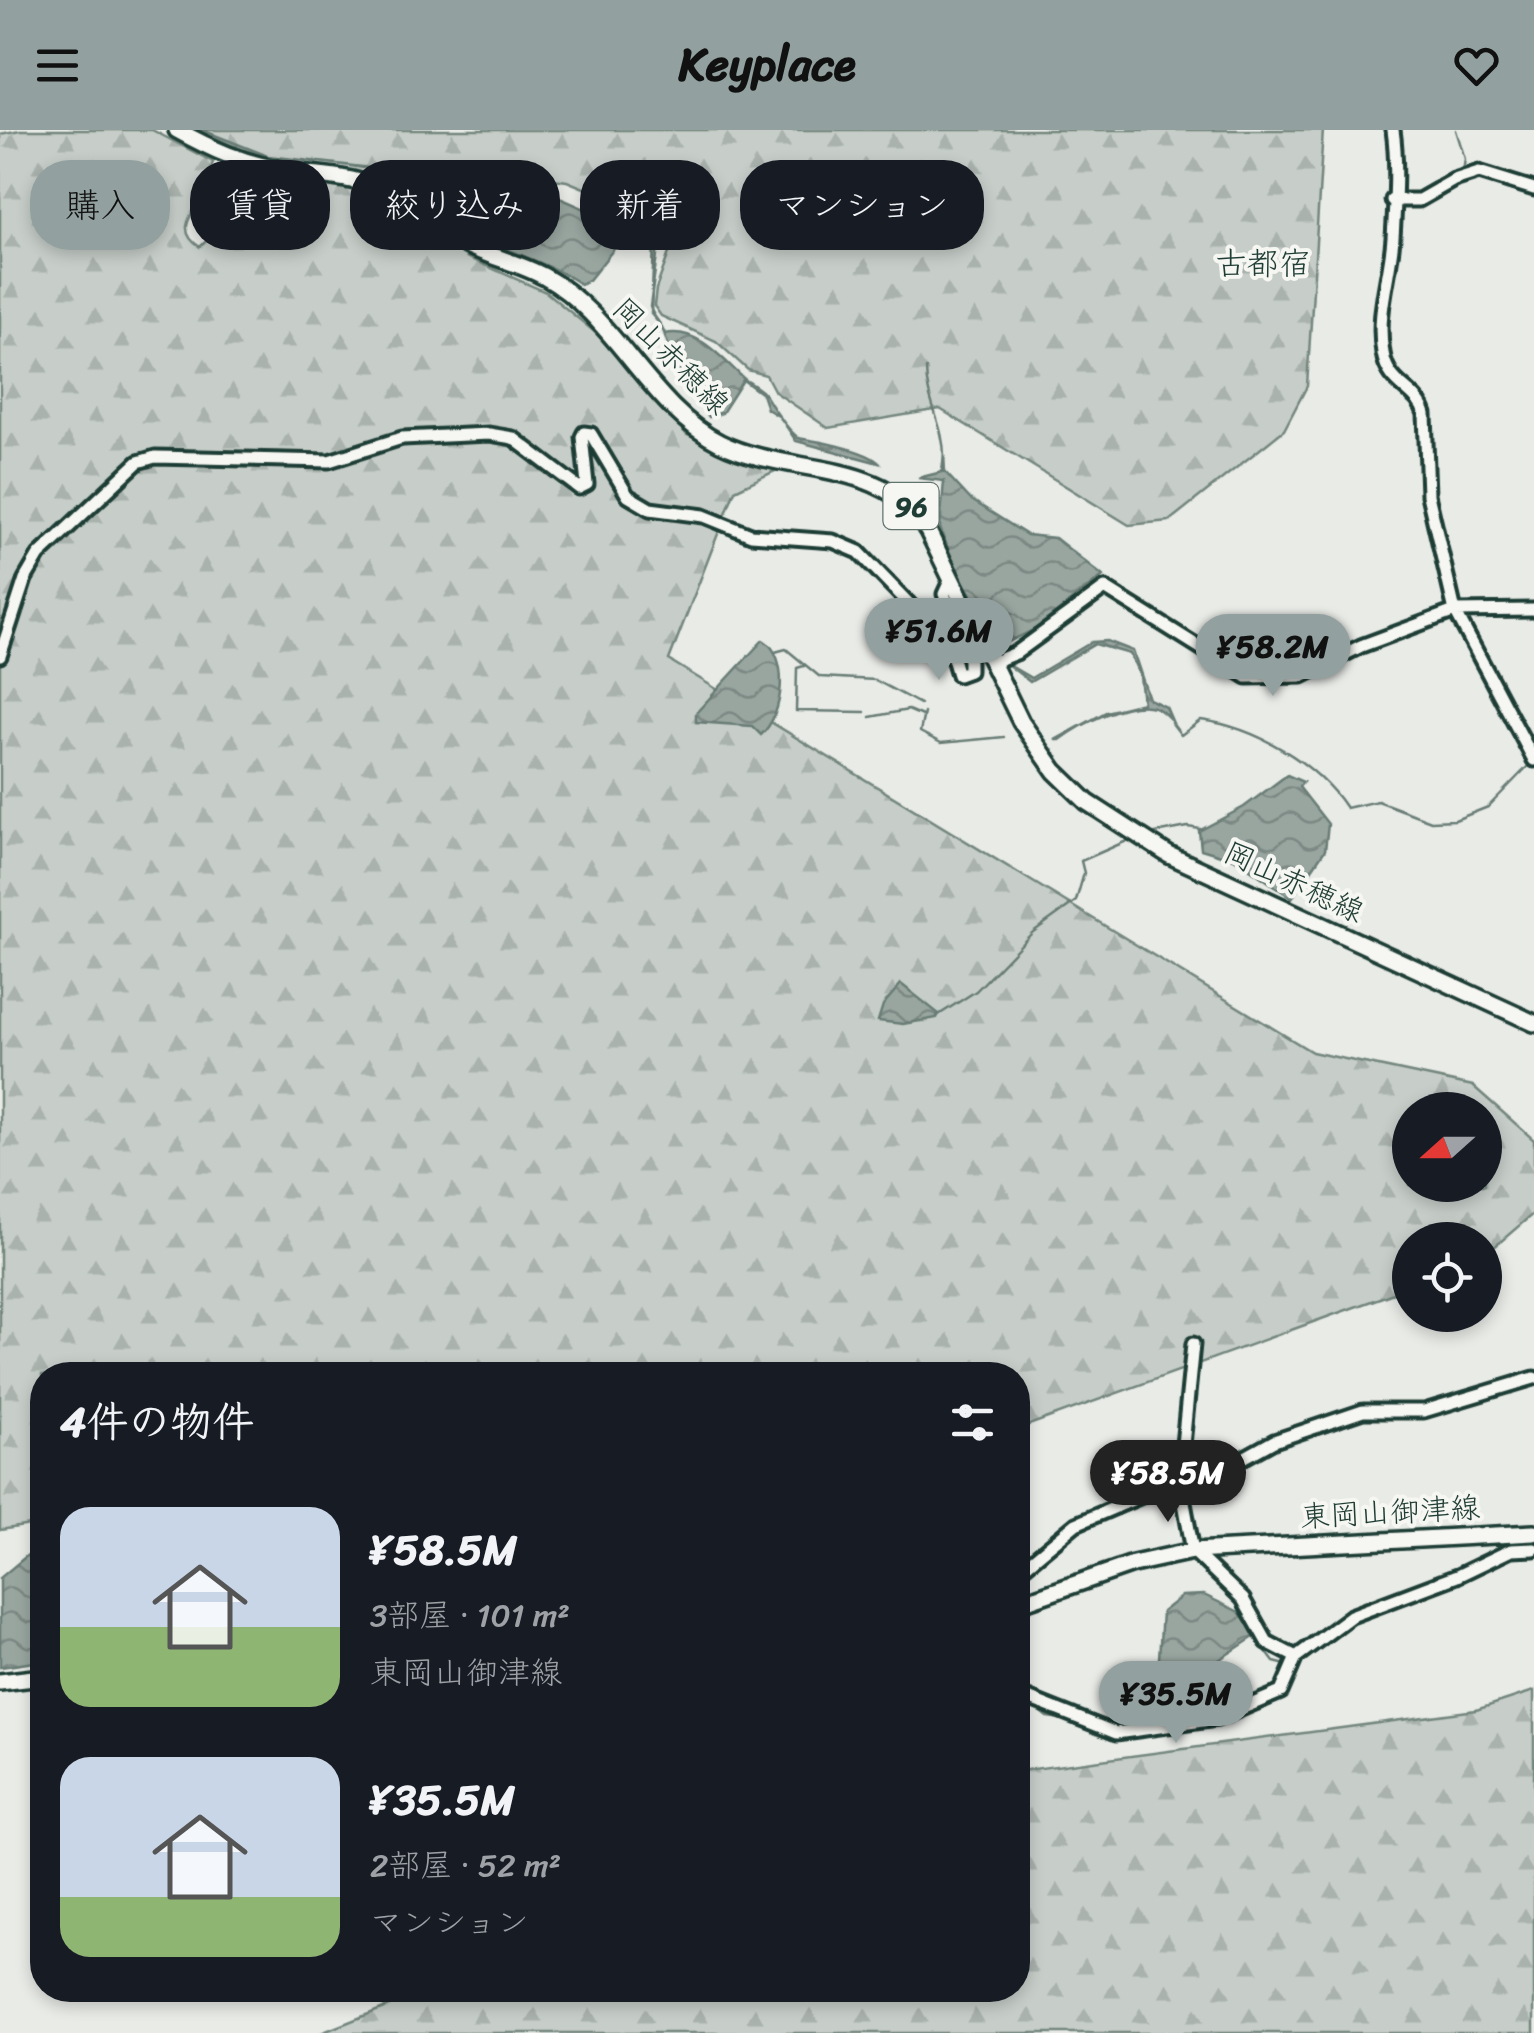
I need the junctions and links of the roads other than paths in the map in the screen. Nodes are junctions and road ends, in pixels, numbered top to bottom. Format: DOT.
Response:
graph roads {
  1 [pos="178,130"];
  2 [pos="1393,130"];
  3 [pos="1534,188"];
  4 [pos="1392,200"];
  5 [pos="950,581"];
  6 [pos="1534,610"];
  7 [pos="1456,612"];
  8 [pos="0,656"];
  9 [pos="991,663"];
  10 [pos="1534,760"];
  11 [pos="1534,1023"];
  12 [pos="1192,1344"];
  13 [pos="1534,1378"];
  14 [pos="1182,1492"];
  15 [pos="1534,1533"];
  16 [pos="1534,1550"];
  17 [pos="1193,1551"];
  18 [pos="1030,1563"];
  19 [pos="1030,1600"];
  20 [pos="1296,1657"];
  21 [pos="30,1679"];
  22 [pos="0,1682"];
  23 [pos="1030,1699"];
  1 -- 5 [label="main road, 岡山赤穂線 / 96"];
  2 -- 4 [label="street"];
  3 -- 4 [label="street"];
  4 -- 7 [label="street"];
  5 -- 8 [label="street"];
  5 -- 9 [label="main road, 岡山赤穂線 / 96"];
  6 -- 7 [label="street"];
  7 -- 9 [label="street"];
  7 -- 10 [label="street"];
  9 -- 11 [label="main road, 岡山赤穂線 / 96"];
  12 -- 14 [label="street"];
  13 -- 14 [label="street"];
  14 -- 17 [label="street"];
  14 -- 18 [label="street"];
  15 -- 17 [label="main road, 東岡山御津線"];
  16 -- 20 [label="street"];
  17 -- 19 [label="main road, 東岡山御津線"];
  17 -- 20 [label="street"];
  20 -- 23 [label="street"];
  21 -- 22 [label="main road"];
}
